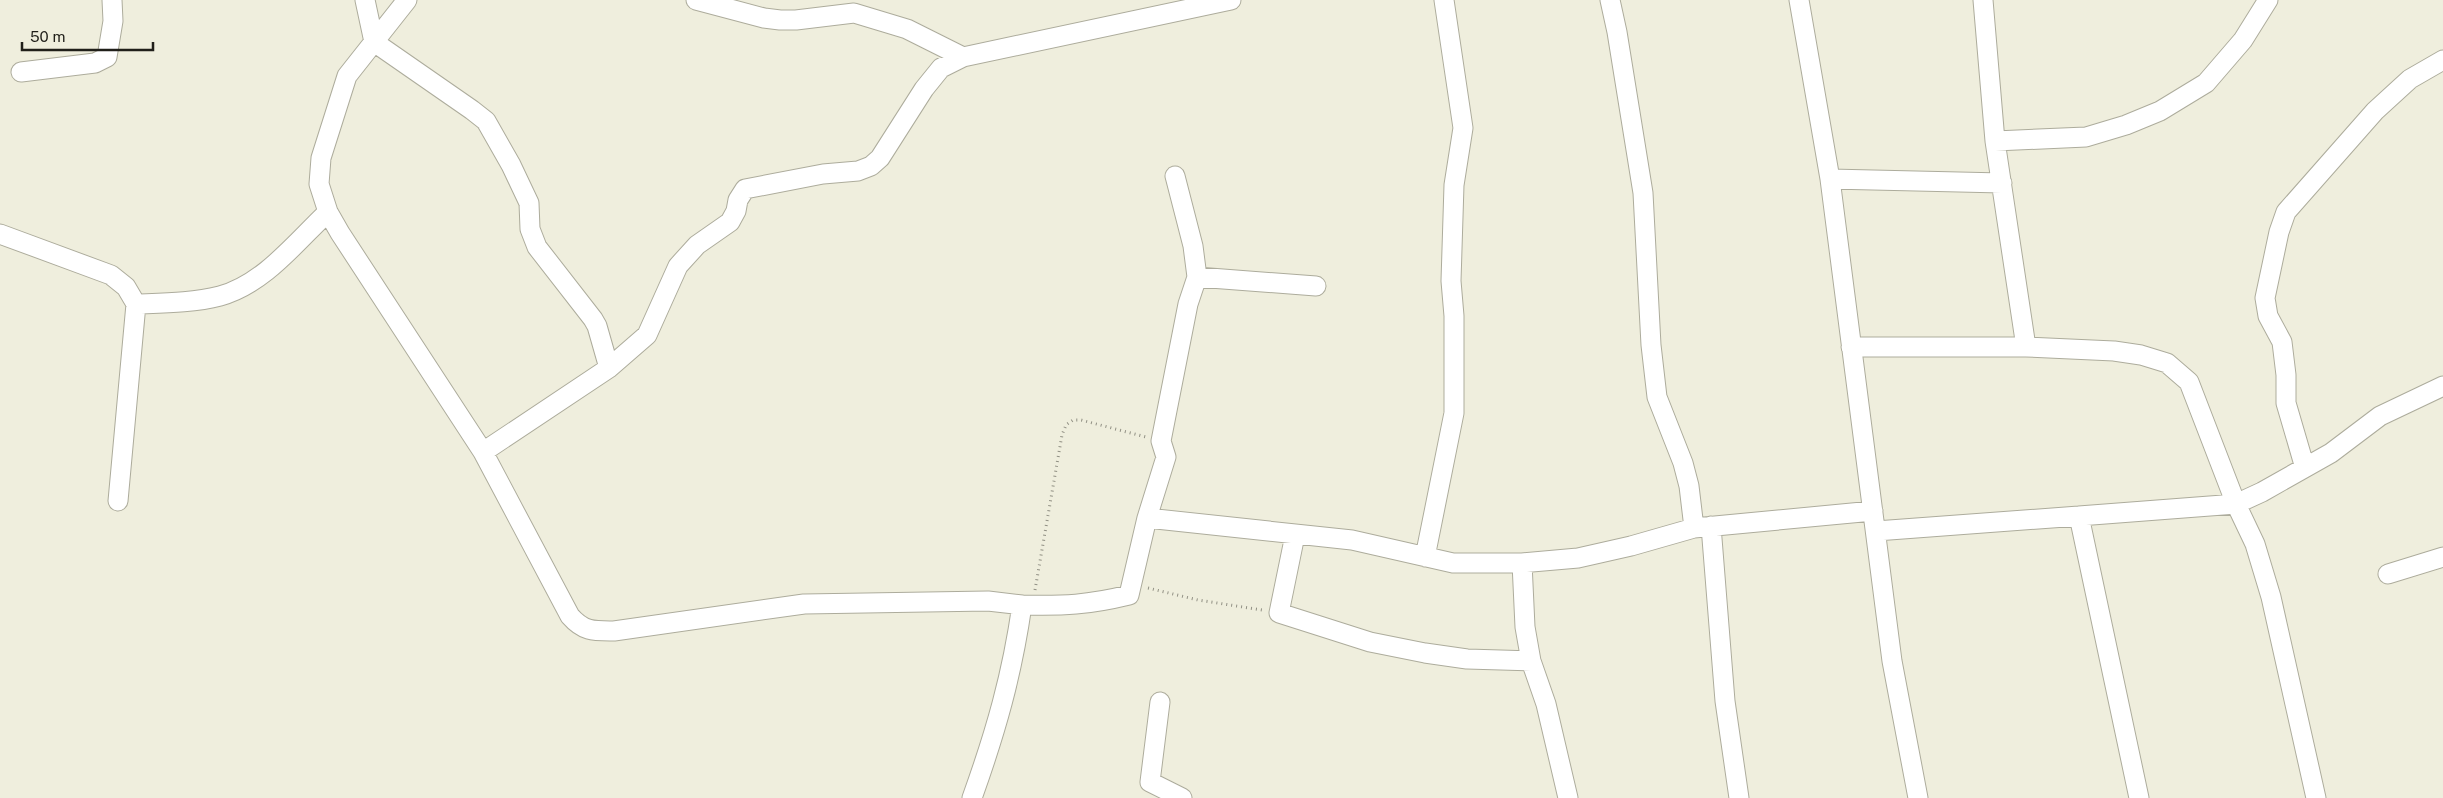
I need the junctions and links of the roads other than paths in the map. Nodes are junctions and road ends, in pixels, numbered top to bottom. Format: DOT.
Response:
graph roads {
  1 [pos="112,0"];
  2 [pos="365,0"];
  3 [pos="407,0"];
  4 [pos="696,0"];
  5 [pos="1231,0"];
  6 [pos="1444,0"];
  7 [pos="1610,0"];
  8 [pos="1799,0"];
  9 [pos="1983,0"];
  10 [pos="2268,0"];
  11 [pos="374,42"];
  12 [pos="963,57"];
  13 [pos="2443,60"];
  14 [pos="21,72"];
  15 [pos="1995,141"];
  16 [pos="1175,176"];
  17 [pos="1830,179"];
  18 [pos="2002,183"];
  19 [pos="328,212"];
  20 [pos="0,234"];
  21 [pos="1197,277"];
  22 [pos="1316,286"];
  23 [pos="136,304"];
  24 [pos="1851,346"];
  25 [pos="2026,346"];
  26 [pos="609,368"];
  27 [pos="2443,386"];
  28 [pos="483,452"];
  29 [pos="2305,468"];
  30 [pos="118,501"];
  31 [pos="2236,504"];
  32 [pos="1873,511"];
  33 [pos="2079,516"];
  34 [pos="1147,518"];
  35 [pos="1702,527"];
  36 [pos="1876,531"];
  37 [pos="1294,535"];
  38 [pos="1425,557"];
  39 [pos="2443,557"];
  40 [pos="1522,563"];
  41 [pos="2388,574"];
  42 [pos="1027,605"];
  43 [pos="1531,661"];
  44 [pos="1160,702"];
  45 [pos="972,798"];
  46 [pos="1182,798"];
  47 [pos="1568,798"];
  48 [pos="1739,798"];
  49 [pos="1918,798"];
  50 [pos="2139,798"];
  51 [pos="2316,798"];
  1 -- 14 [label="street"];
  2 -- 11 [label="street"];
  3 -- 11 [label="street"];
  4 -- 12 [label="street"];
  5 -- 12 [label="street"];
  6 -- 38 [label="street"];
  7 -- 35 [label="street"];
  8 -- 17 [label="street"];
  9 -- 15 [label="street"];
  10 -- 15 [label="street"];
  11 -- 19 [label="street"];
  11 -- 26 [label="street"];
  12 -- 26 [label="street"];
  13 -- 29 [label="street"];
  15 -- 18 [label="street"];
  16 -- 21 [label="street"];
  17 -- 18 [label="street"];
  17 -- 24 [label="street"];
  18 -- 25 [label="street"];
  19 -- 23 [label="street"];
  19 -- 28 [label="street"];
  20 -- 23 [label="street"];
  21 -- 22 [label="street"];
  21 -- 34 [label="street"];
  23 -- 30 [label="street"];
  24 -- 25 [label="street"];
  24 -- 32 [label="street"];
  25 -- 31 [label="street"];
  26 -- 28 [label="street"];
  27 -- 29 [label="street"];
  28 -- 42 [label="street"];
  29 -- 31 [label="street"];
  31 -- 33 [label="street"];
  31 -- 51 [label="street"];
  32 -- 35 [label="street"];
  32 -- 36 [label="street"];
  33 -- 36 [label="street"];
  33 -- 50 [label="street"];
  34 -- 37 [label="street"];
  34 -- 42 [label="street"];
  35 -- 40 [label="street"];
  35 -- 48 [label="street"];
  36 -- 49 [label="street"];
  37 -- 38 [label="street"];
  37 -- 43 [label="street"];
  38 -- 40 [label="street"];
  39 -- 41 [label="street"];
  40 -- 43 [label="street"];
  42 -- 45 [label="street"];
  43 -- 47 [label="street"];
  44 -- 46 [label="street"];
}
